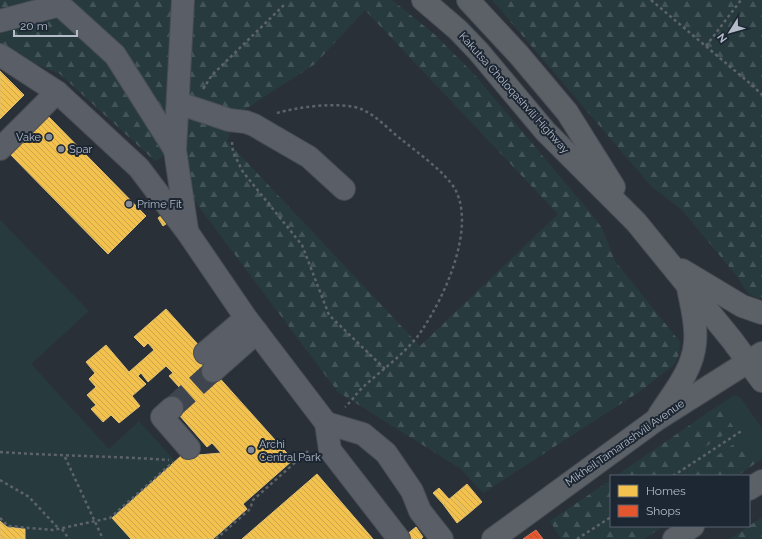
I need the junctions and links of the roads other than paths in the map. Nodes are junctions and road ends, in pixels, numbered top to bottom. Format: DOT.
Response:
graph roads {
  1 [pos="183,0"];
  2 [pos="423,0"];
  3 [pos="468,0"];
  4 [pos="0,20"];
  5 [pos="0,55"];
  6 [pos="57,92"];
  7 [pos="184,105"];
  8 [pos="0,149"];
  9 [pos="175,150"];
  10 [pos="344,189"];
  11 [pos="636,222"];
  12 [pos="188,233"];
  13 [pos="670,263"];
  14 [pos="687,284"];
  15 [pos="762,313"];
  16 [pos="252,325"];
  17 [pos="755,357"];
  18 [pos="209,362"];
  19 [pos="762,381"];
  20 [pos="172,408"];
  21 [pos="656,420"];
  22 [pos="326,423"];
  23 [pos="189,448"];
  24 [pos="762,481"];
  25 [pos="750,488"];
  26 [pos="691,527"];
  27 [pos="512,530"];
  28 [pos="399,539"];
  29 [pos="442,539"];
  30 [pos="493,539"];
  31 [pos="674,539"];
  1 -- 7 [label="street"];
  2 -- 11 [label="main road, Kakutsa Choloqashvili Highway"];
  3 -- 11 [label="main road, Kakutsa Choloqashvili Highway"];
  4 -- 9 [label="street"];
  5 -- 6 [label="street"];
  6 -- 8 [label="street"];
  6 -- 12 [label="street"];
  7 -- 9 [label="street"];
  7 -- 10 [label="street"];
  9 -- 12 [label="street"];
  11 -- 13 [label="main road, Kakutsa Choloqashvili Highway"];
  12 -- 16 [label="street"];
  13 -- 14 [label="main road, Kakutsa Choloqashvili Highway"];
  13 -- 15 [label="main road"];
  14 -- 17 [label="main road, Kakutsa Choloqashvili Highway"];
  14 -- 21 [label="main road"];
  16 -- 18 [label="street"];
  16 -- 22 [label="street"];
  17 -- 19 [label="main road, Kakutsa Choloqashvili Highway"];
  17 -- 21 [label="main road, Mikheil Tamarashvili Avenue"];
  20 -- 23 [label="street"];
  21 -- 27 [label="main road, Mikheil Tamarashvili Avenue"];
  22 -- 28 [label="street"];
  22 -- 29 [label="street"];
  24 -- 25 [label="main road"];
  26 -- 31 [label="main road"];
  27 -- 30 [label="main road, Mikheil Tamarashvili Avenue"];
}
